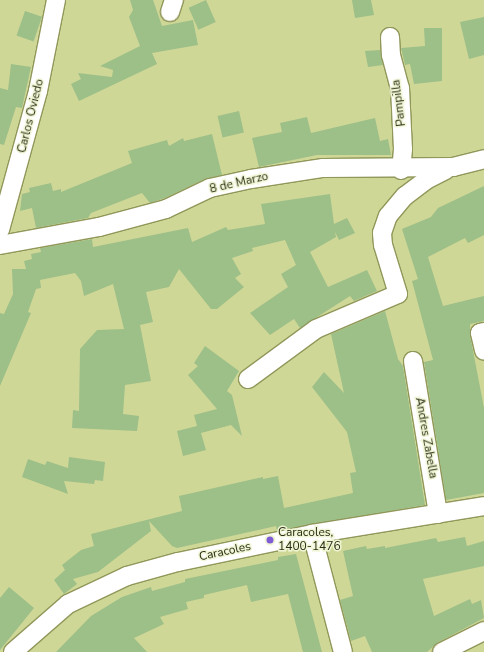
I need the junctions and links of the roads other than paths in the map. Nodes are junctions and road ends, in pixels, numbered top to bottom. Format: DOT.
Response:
graph roads {
  1 [pos="56,0"];
  2 [pos="390,37"];
  3 [pos="484,159"];
  4 [pos="453,167"];
  5 [pos="401,170"];
  6 [pos="0,230"];
  7 [pos="0,245"];
  8 [pos="482,332"];
  9 [pos="484,350"];
  10 [pos="413,362"];
  11 [pos="248,379"];
  12 [pos="484,506"];
  13 [pos="438,514"];
  14 [pos="312,534"];
  15 [pos="484,631"];
  16 [pos="13,652"];
  17 [pos="344,652"];
  18 [pos="442,652"];
  1 -- 6 [label="street, Carlos Oviedo"];
  2 -- 5 [label="street, Pampilla"];
  3 -- 4 [label="street, 8 de Marzo"];
  4 -- 5 [label="street, 8 de Marzo"];
  4 -- 11 [label="street"];
  5 -- 7 [label="street, 8 de Marzo"];
  8 -- 9 [label="street"];
  10 -- 13 [label="street, Andres Zabella"];
  12 -- 13 [label="street, Caracoles"];
  13 -- 14 [label="street, Caracoles"];
  14 -- 16 [label="street, Caracoles"];
  14 -- 17 [label="street"];
  15 -- 18 [label="street"];
}
